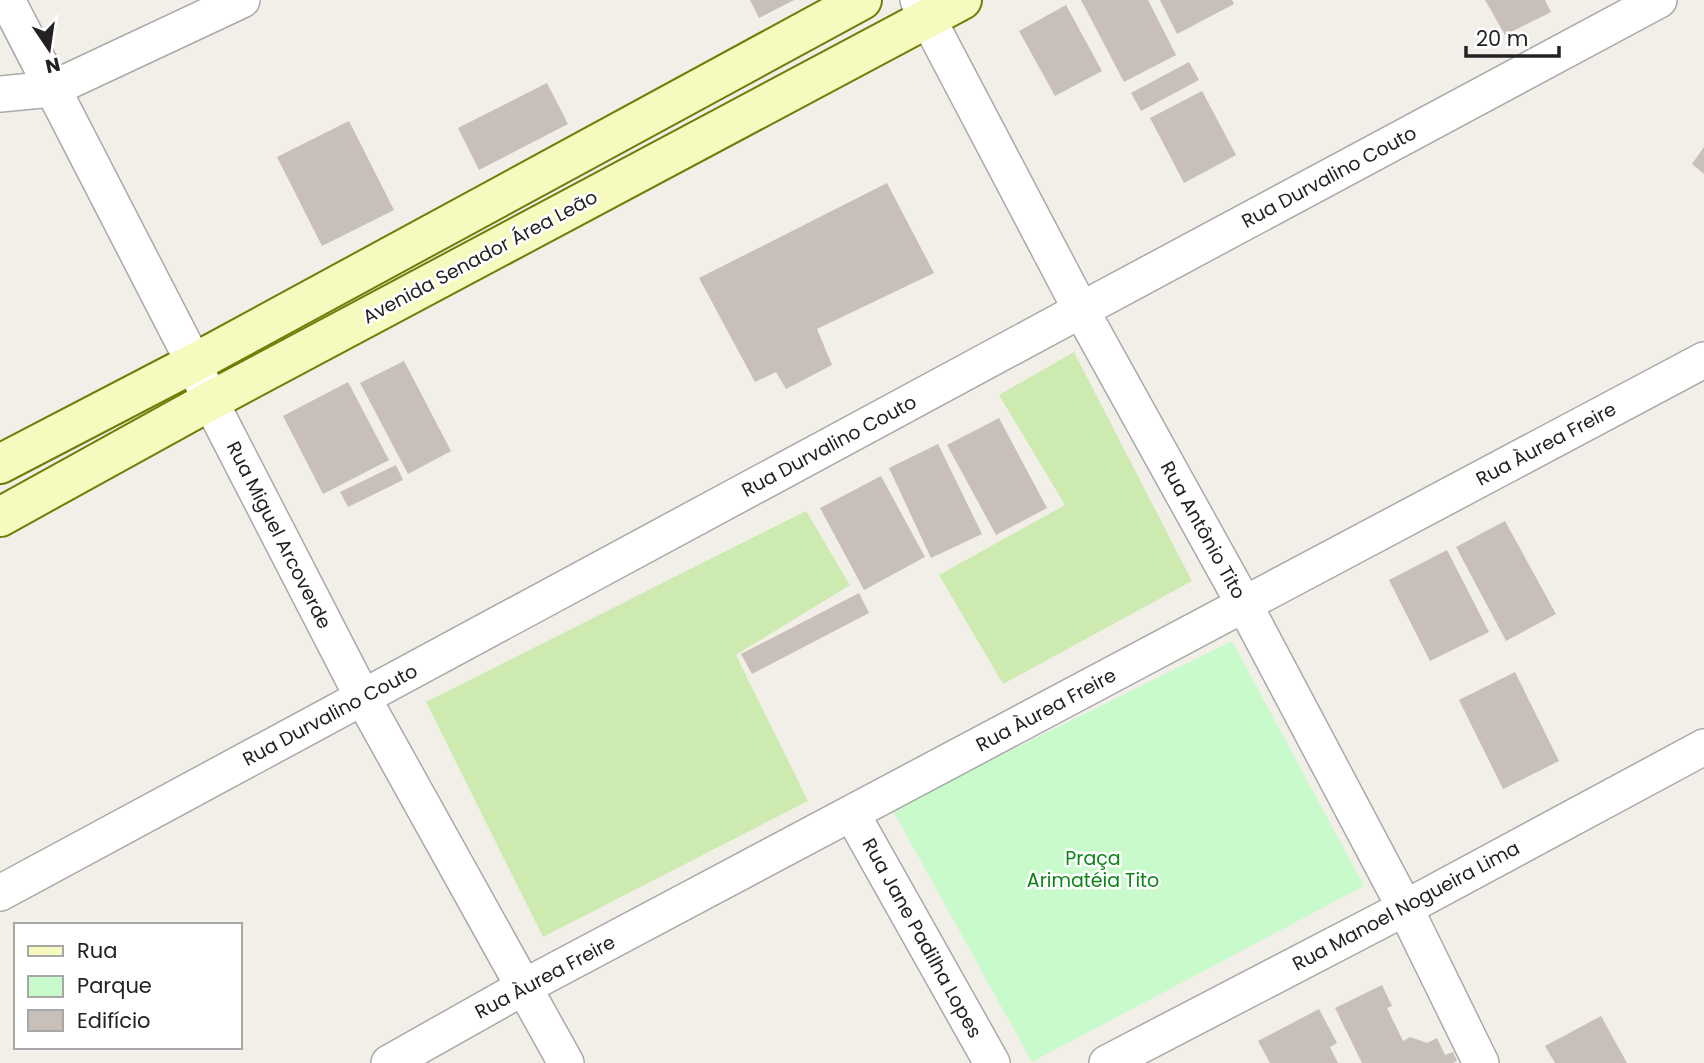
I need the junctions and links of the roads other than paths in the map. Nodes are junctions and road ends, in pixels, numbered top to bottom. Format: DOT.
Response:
graph roads {
  1 [pos="8,0"];
  2 [pos="242,0"];
  3 [pos="862,0"];
  4 [pos="962,0"];
  5 [pos="1660,0"];
  6 [pos="923,9"];
  7 [pos="52,89"];
  8 [pos="0,94"];
  9 [pos="1081,310"];
  10 [pos="1704,360"];
  11 [pos="194,363"];
  12 [pos="210,401"];
  13 [pos="0,464"];
  14 [pos="0,517"];
  15 [pos="1244,604"];
  16 [pos="363,698"];
  17 [pos="1704,747"];
  18 [pos="852,814"];
  19 [pos="0,893"];
  20 [pos="1405,908"];
  21 [pos="524,987"];
  22 [pos="388,1063"];
  23 [pos="566,1063"];
  24 [pos="992,1063"];
  25 [pos="1107,1063"];
  26 [pos="1481,1063"];
  1 -- 7 [label="street, Rua Miguel Arcoverde"];
  2 -- 7 [label="street"];
  3 -- 11 [label="street"];
  4 -- 6 [label="street, Avenida Senador Área Leão"];
  5 -- 9 [label="street, Rua Durvalino Couto"];
  6 -- 9 [label="street, Rua Antônio Tito"];
  6 -- 12 [label="street, Avenida Senador Área Leão"];
  7 -- 8 [label="street"];
  7 -- 11 [label="street, Rua Miguel Arcoverde"];
  9 -- 15 [label="street, Rua Antônio Tito"];
  9 -- 16 [label="street, Rua Durvalino Couto"];
  10 -- 15 [label="street, Rua Àurea Freire"];
  11 -- 12 [label="street, Rua Miguel Arcoverde"];
  11 -- 13 [label="street"];
  12 -- 14 [label="street, Avenida Senador Área Leão"];
  12 -- 16 [label="street, Rua Miguel Arcoverde"];
  15 -- 18 [label="street, Rua Àurea Freire"];
  15 -- 20 [label="street, Rua Antônio Tito"];
  16 -- 19 [label="street, Rua Durvalino Couto"];
  16 -- 21 [label="street, Rua Miguel Arcoverde"];
  17 -- 20 [label="street, Rua Manoel Nogueira Lima"];
  18 -- 21 [label="street, Rua Àurea Freire"];
  18 -- 24 [label="street, Rua Jane Padilha Lopes"];
  20 -- 25 [label="street, Rua Manoel Nogueira Lima"];
  20 -- 26 [label="street, Rua Antônio Tito"];
  21 -- 22 [label="street, Rua Àurea Freire"];
  21 -- 23 [label="street, Rua Miguel Arcoverde"];
}
